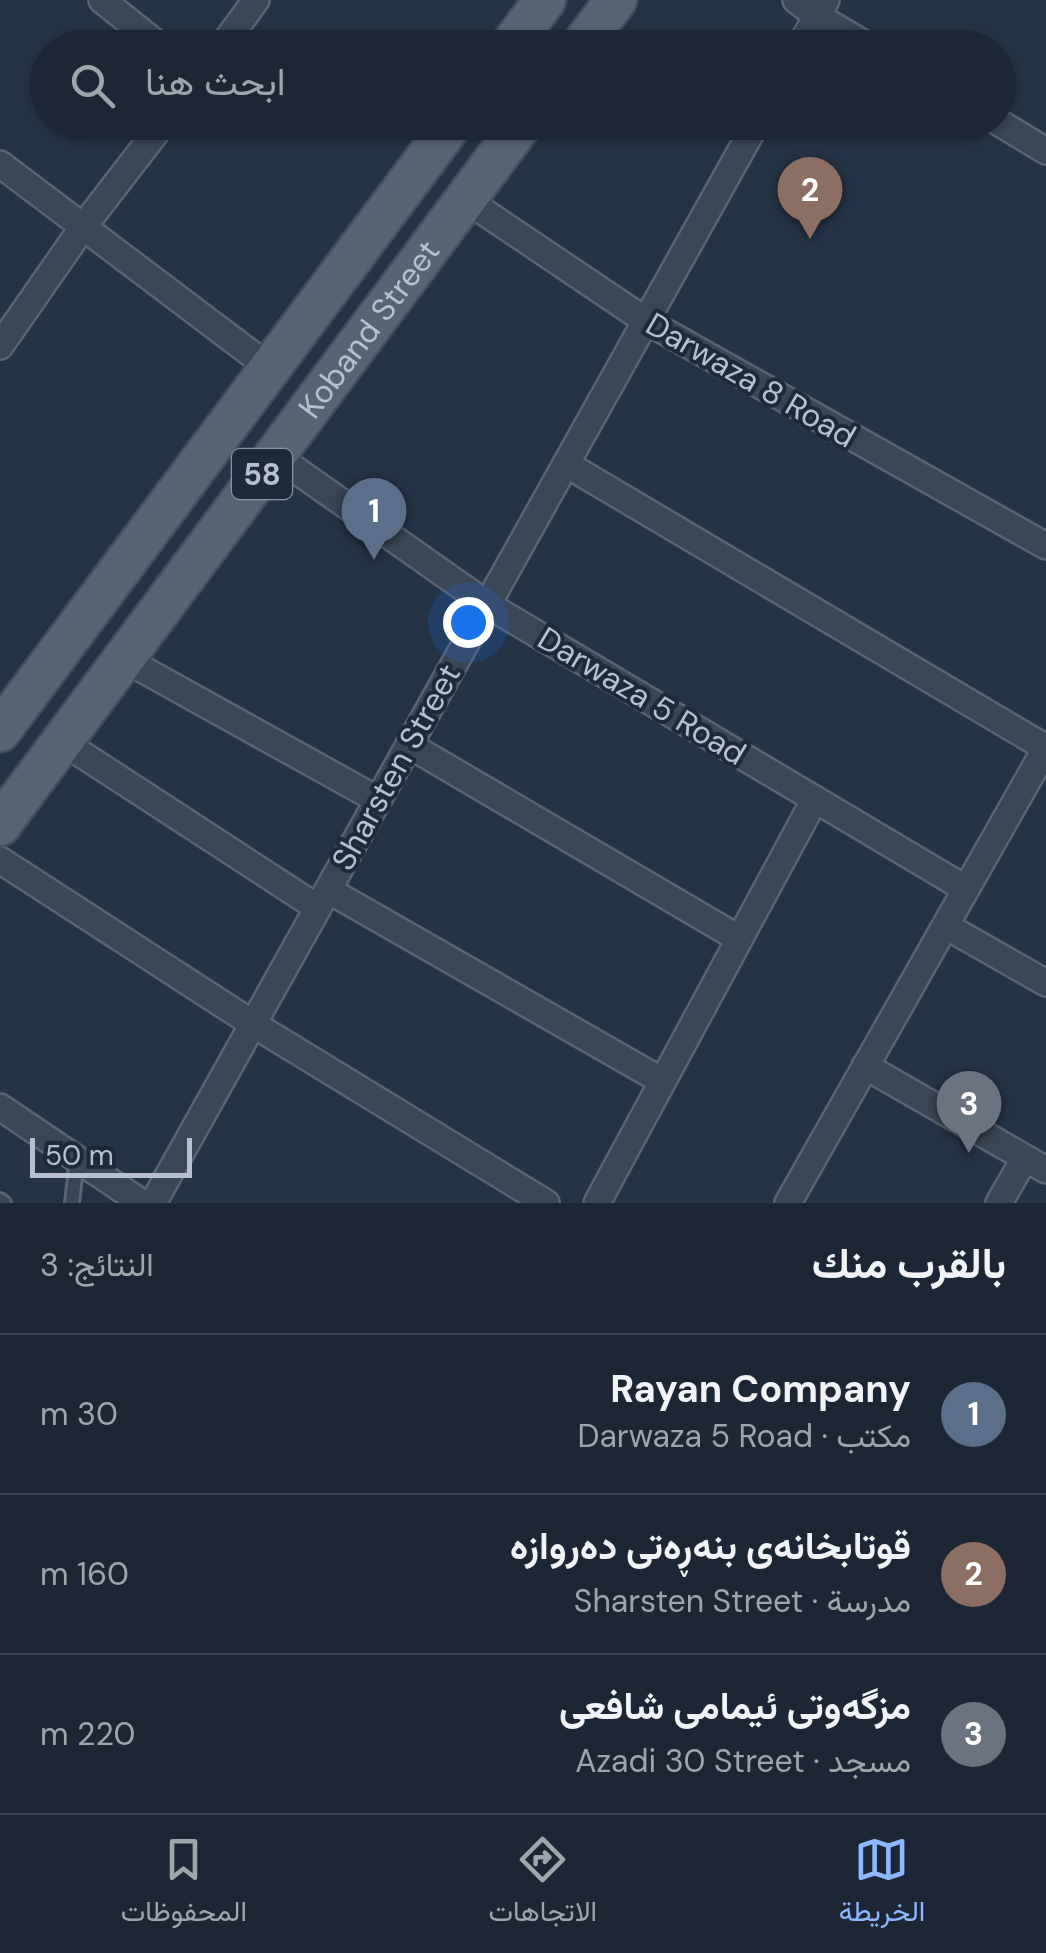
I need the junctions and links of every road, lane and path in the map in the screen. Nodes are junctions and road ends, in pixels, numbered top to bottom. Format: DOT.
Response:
graph roads {
  1 [pos="102,0"];
  2 [pos="256,0"];
  3 [pos="545,0"];
  4 [pos="616,0"];
  5 [pos="813,5"];
  6 [pos="140,30"];
  7 [pos="234,30"];
  8 [pos="522,30"];
  9 [pos="594,30"];
  10 [pos="805,30"];
  11 [pos="846,30"];
  12 [pos="1016,132"];
  13 [pos="150,140"];
  14 [pos="440,140"];
  15 [pos="510,140"];
  16 [pos="747,140"];
  17 [pos="1046,150"];
  18 [pos="0,164"];
  19 [pos="465,199"];
  20 [pos="83,226"];
  21 [pos="646,321"];
  22 [pos="0,346"];
  23 [pos="270,368"];
  24 [pos="276,456"];
  25 [pos="566,464"];
  26 [pos="1046,546"];
  27 [pos="488,604"];
  28 [pos="126,660"];
  29 [pos="0,730"];
  30 [pos="63,742"];
  31 [pos="409,745"];
  32 [pos="1046,748"];
  33 [pos="815,799"];
  34 [pos="378,800"];
  35 [pos="0,825"];
  36 [pos="0,860"];
  37 [pos="966,889"];
  38 [pos="323,899"];
  39 [pos="946,926"];
  40 [pos="738,938"];
  41 [pos="1046,983"];
  42 [pos="253,1024"];
  43 [pos="866,1066"];
  44 [pos="662,1081"];
  45 [pos="0,1106"];
  46 [pos="77,1159"];
  47 [pos="1036,1164"];
  48 [pos="72,1203"];
  49 [pos="142,1203"];
  50 [pos="153,1203"];
  51 [pos="546,1203"];
  52 [pos="597,1203"];
  53 [pos="788,1203"];
  54 [pos="999,1203"];
  1 -- 6 [label="street"];
  2 -- 7 [label="street"];
  3 -- 8 [label="main road"];
  4 -- 9 [label="main road"];
  5 -- 10 [label="street"];
  5 -- 11 [label="street"];
  12 -- 17 [label="street"];
  13 -- 20 [label="street"];
  14 -- 23 [label="main road, Koband Street / 58"];
  15 -- 19 [label="main road, Koband Street / 58"];
  16 -- 21 [label="street, Sharsten Street"];
  18 -- 20 [label="street"];
  19 -- 21 [label="street, Darwaza 8 Road"];
  19 -- 24 [label="main road, Koband Street / 58"];
  20 -- 22 [label="street"];
  20 -- 23 [label="street"];
  21 -- 25 [label="street, Sharsten Street"];
  21 -- 26 [label="street, Darwaza 8 Road"];
  23 -- 29 [label="main road, Koband Street / 58"];
  24 -- 27 [label="street, Darwaza 5 Road"];
  24 -- 28 [label="main road, Koband Street / 58"];
  25 -- 27 [label="street, Sharsten Street"];
  25 -- 32 [label="street"];
  27 -- 31 [label="street, Sharsten Street"];
  27 -- 33 [label="street, Darwaza 5 Road"];
  28 -- 30 [label="main road, Koband Street / 58"];
  28 -- 34 [label="street"];
  30 -- 35 [label="main road, Koband Street / 58"];
  30 -- 38 [label="street"];
  31 -- 34 [label="street, Sharsten Street"];
  31 -- 40 [label="street"];
  32 -- 37 [label="street"];
  33 -- 37 [label="street, Darwaza 5 Road"];
  33 -- 40 [label="street"];
  34 -- 38 [label="street, Sharsten Street"];
  36 -- 42 [label="street"];
  37 -- 39 [label="street"];
  38 -- 42 [label="street, Sharsten Street"];
  38 -- 44 [label="street"];
  39 -- 41 [label="street"];
  39 -- 43 [label="street"];
  40 -- 44 [label="street"];
  42 -- 50 [label="street, Sharsten Street"];
  42 -- 51 [label="street"];
  43 -- 47 [label="street"];
  43 -- 53 [label="street"];
  44 -- 52 [label="street"];
  45 -- 46 [label="street"];
  46 -- 48 [label="lane"];
  46 -- 49 [label="street"];
  47 -- 54 [label="street"];
}
